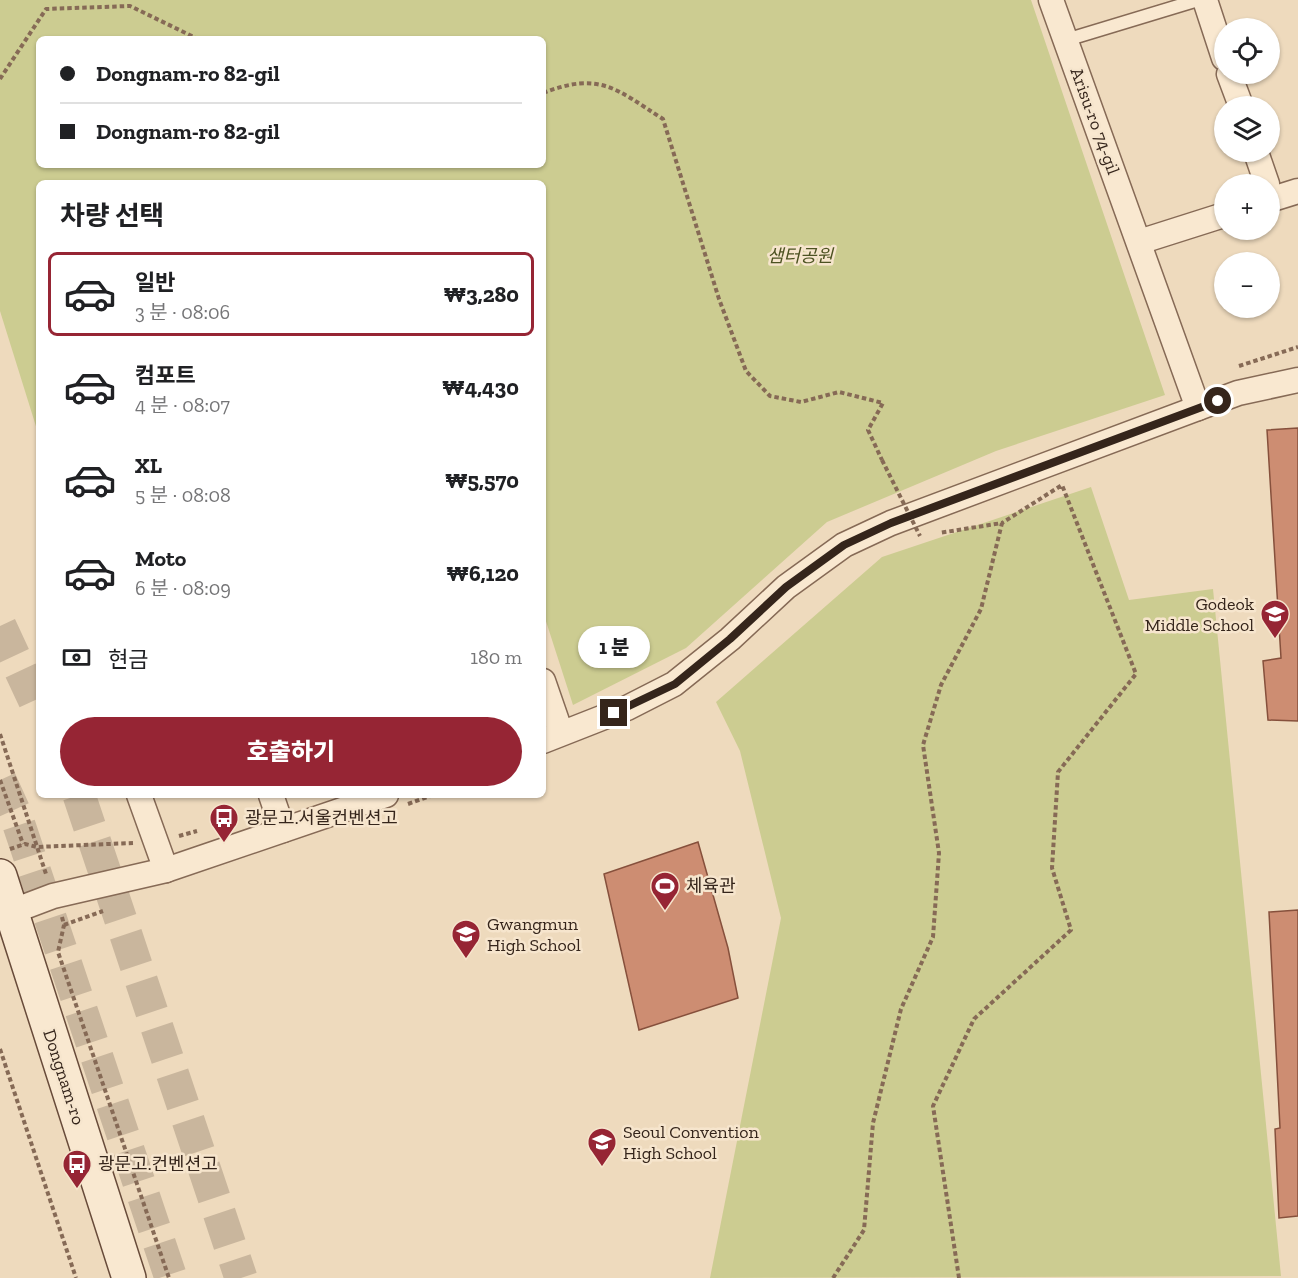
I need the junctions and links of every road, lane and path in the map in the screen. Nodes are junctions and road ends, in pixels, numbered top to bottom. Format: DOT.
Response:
graph roads {
  1 [pos="1051,0"];
  2 [pos="1198,0"];
  3 [pos="1204,0"];
  4 [pos="1214,29"];
  5 [pos="192,36"];
  6 [pos="1065,40"];
  7 [pos="0,79"];
  8 [pos="546,92"];
  9 [pos="1298,190"];
  10 [pos="1280,192"];
  11 [pos="1214,218"];
  12 [pos="1139,242"];
  13 [pos="1298,380"];
  14 [pos="1198,408"];
  15 [pos="1002,524"];
  16 [pos="926,525"];
  17 [pos="915,529"];
  18 [pos="546,700"];
  19 [pos="0,734"];
  20 [pos="552,737"];
  21 [pos="0,780"];
  22 [pos="140,798"];
  23 [pos="272,798"];
  24 [pos="377,798"];
  25 [pos="284,830"];
  26 [pos="23,844"];
  27 [pos="37,847"];
  28 [pos="166,870"];
  29 [pos="0,876"];
  30 [pos="6,914"];
  31 [pos="64,925"];
  32 [pos="0,1049"];
  33 [pos="76,1278"];
  34 [pos="129,1278"];
  35 [pos="169,1278"];
  36 [pos="833,1278"];
  37 [pos="959,1278"];
  1 -- 6 [label="street, Arisu-ro 74-gil"];
  2 -- 6 [label="lane"];
  3 -- 4 [label="street"];
  5 -- 7 [label="path"];
  6 -- 12 [label="street, Arisu-ro 74-gil"];
  8 -- 15 [label="path, bridge"];
  9 -- 10 [label="street"];
  11 -- 12 [label="street"];
  12 -- 14 [label="street, Arisu-ro 74-gil"];
  13 -- 14 [label="street"];
  14 -- 20 [label="street"];
  15 -- 36 [label="path"];
  15 -- 37 [label="path"];
  16 -- 17 [label="path"];
  18 -- 20 [label="street"];
  19 -- 27 [label="path"];
  21 -- 26 [label="path"];
  22 -- 28 [label="street"];
  23 -- 25 [label="street"];
  24 -- 25 [label="street"];
  25 -- 28 [label="street"];
  28 -- 30 [label="street"];
  29 -- 30 [label="main road, Dongnam-ro"];
  30 -- 34 [label="main road, Dongnam-ro"];
  31 -- 35 [label="path"];
  32 -- 33 [label="path"];
}
